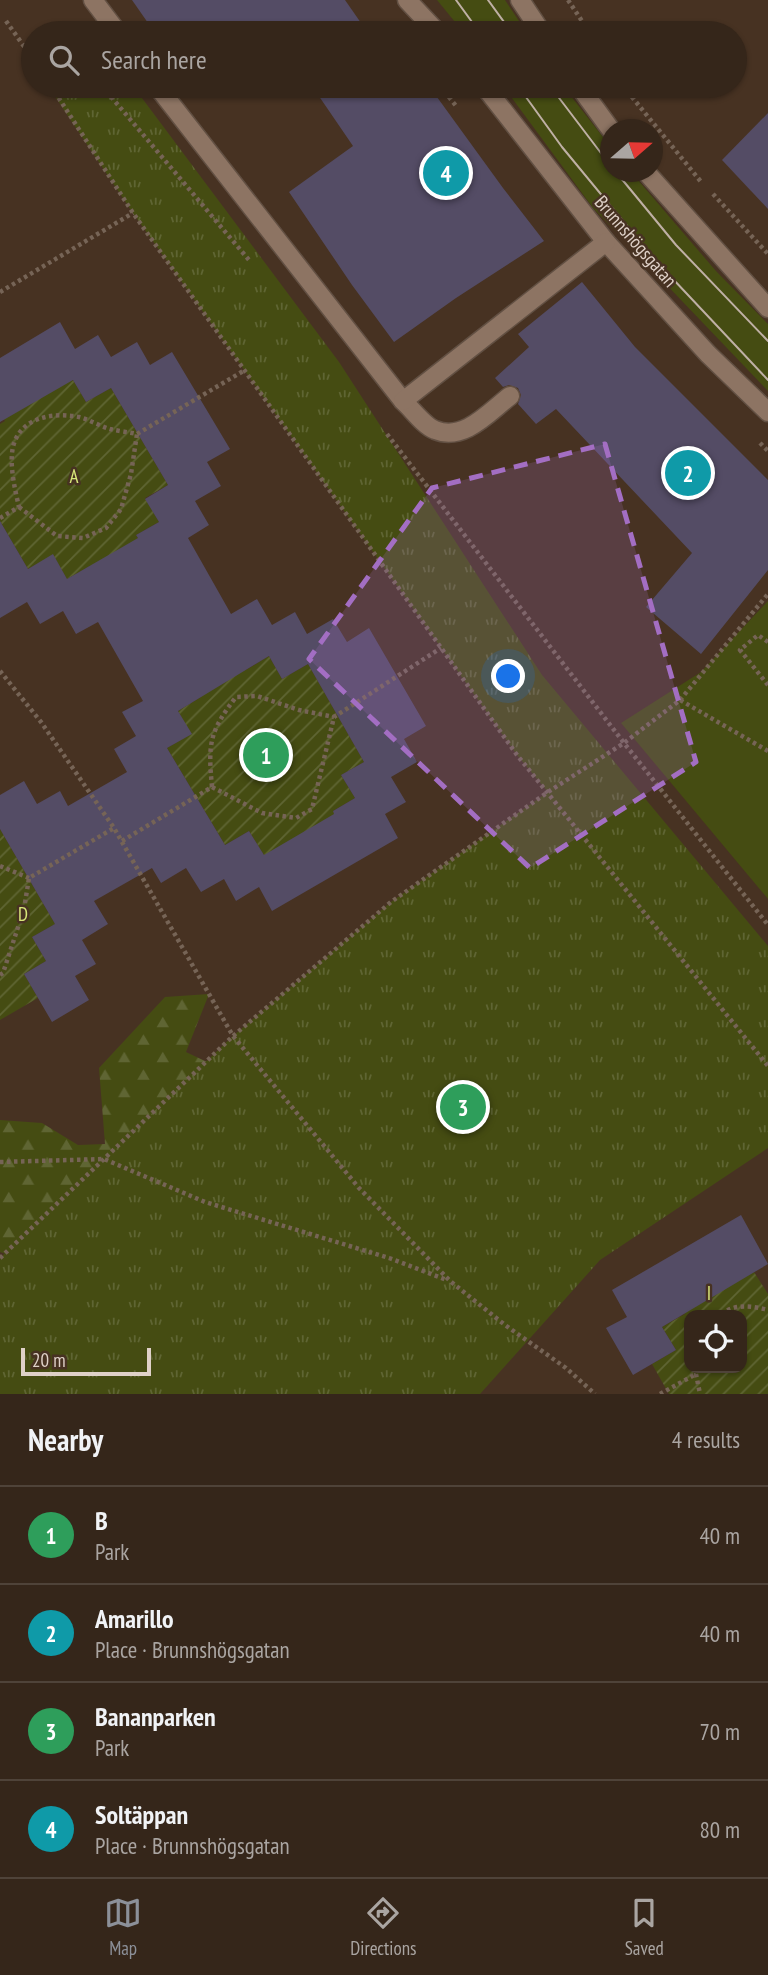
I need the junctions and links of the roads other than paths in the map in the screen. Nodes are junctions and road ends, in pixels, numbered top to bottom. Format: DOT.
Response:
graph roads {
  1 [pos="93,0"];
  2 [pos="407,0"];
  3 [pos="520,0"];
  4 [pos="109,21"];
  5 [pos="427,21"];
  6 [pos="534,21"];
  7 [pos="166,98"];
  8 [pos="493,98"];
  9 [pos="588,98"];
  10 [pos="603,119"];
  11 [pos="655,182"];
  12 [pos="606,242"];
  13 [pos="768,308"];
  14 [pos="510,396"];
  15 [pos="403,401"];
  16 [pos="768,412"];
  1 -- 4 [label="street"];
  2 -- 5 [label="street"];
  3 -- 6 [label="street"];
  7 -- 15 [label="street"];
  8 -- 12 [label="street, Brunnshögsgatan"];
  9 -- 10 [label="street"];
  11 -- 13 [label="street"];
  12 -- 15 [label="street"];
  12 -- 16 [label="street, Brunnshögsgatan"];
  14 -- 15 [label="street"];
}
